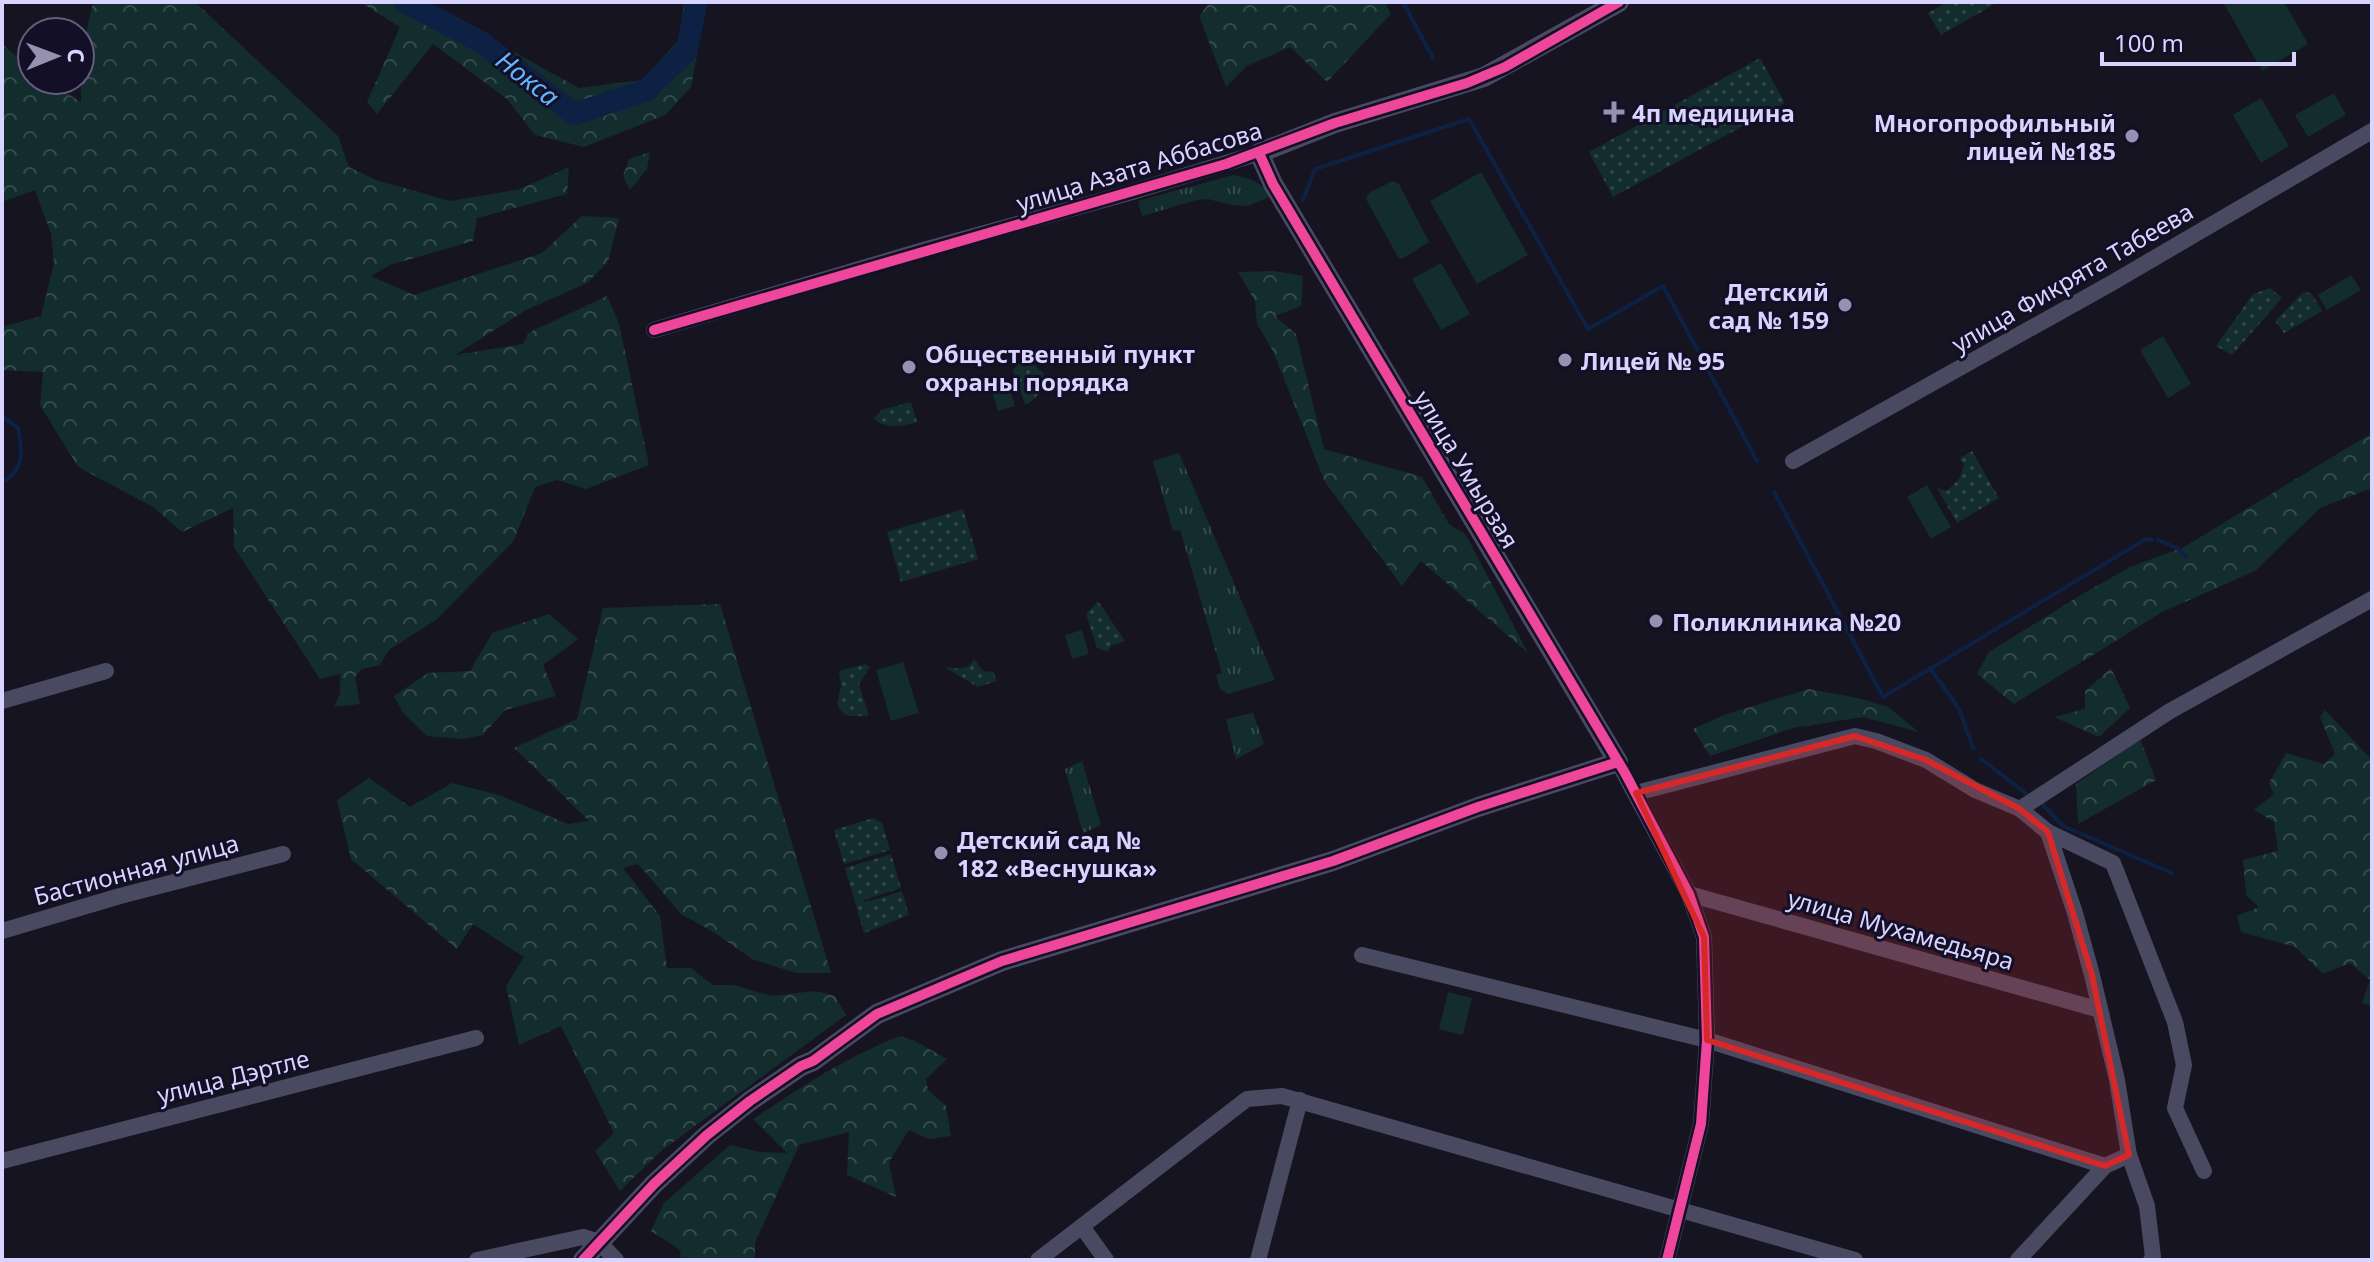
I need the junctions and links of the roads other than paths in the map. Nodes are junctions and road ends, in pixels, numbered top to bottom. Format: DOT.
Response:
graph roads {
  1 [pos="1619,2"];
  2 [pos="2372,131"];
  3 [pos="1259,153"];
  4 [pos="654,330"];
  5 [pos="1793,461"];
  6 [pos="2372,599"];
  7 [pos="106,671"];
  8 [pos="2,701"];
  9 [pos="1618,762"];
  10 [pos="1640,799"];
  11 [pos="2020,809"];
  12 [pos="2048,832"];
  13 [pos="283,854"];
  14 [pos="1689,894"];
  15 [pos="2,931"];
  16 [pos="1362,955"];
  17 [pos="2100,1010"];
  18 [pos="476,1038"];
  19 [pos="1707,1040"];
  20 [pos="1300,1100"];
  21 [pos="2129,1155"];
  22 [pos="2,1161"];
  23 [pos="2105,1166"];
  24 [pos="2204,1171"];
  25 [pos="1680,1212"];
  26 [pos="1083,1228"];
  27 [pos="599,1242"];
  28 [pos="1260,1259"];
  29 [pos="2152,1259"];
  30 [pos="477,1260"];
  31 [pos="583,1260"];
  32 [pos="616,1260"];
  33 [pos="1038,1260"];
  34 [pos="1106,1260"];
  35 [pos="1667,1260"];
  36 [pos="1855,1260"];
  37 [pos="2018,1260"];
  1 -- 3 [label="street, улица Азата Аббасова"];
  2 -- 5 [label="street, улица Фикрята Табеева"];
  3 -- 4 [label="street, улица Азата Аббасова"];
  3 -- 9 [label="street, улица Умырзая"];
  6 -- 11 [label="street"];
  7 -- 8 [label="street"];
  9 -- 10 [label="street, улица Умырзая"];
  9 -- 27 [label="street"];
  10 -- 11 [label="street"];
  10 -- 14 [label="street"];
  11 -- 12 [label="street"];
  12 -- 17 [label="street"];
  12 -- 24 [label="street"];
  13 -- 15 [label="street, Бастионная улица"];
  14 -- 17 [label="street, улица Мухамедьяра"];
  14 -- 19 [label="street"];
  16 -- 19 [label="street"];
  17 -- 21 [label="street"];
  18 -- 22 [label="street, улица Дэртле"];
  19 -- 23 [label="street"];
  19 -- 25 [label="street"];
  20 -- 25 [label="street"];
  20 -- 26 [label="street"];
  20 -- 28 [label="street"];
  21 -- 23 [label="street"];
  21 -- 29 [label="street"];
  23 -- 37 [label="street"];
  25 -- 35 [label="street"];
  25 -- 36 [label="street"];
  26 -- 33 [label="street"];
  26 -- 34 [label="street"];
  27 -- 30 [label="street"];
  27 -- 31 [label="street"];
  27 -- 32 [label="street"];
}
